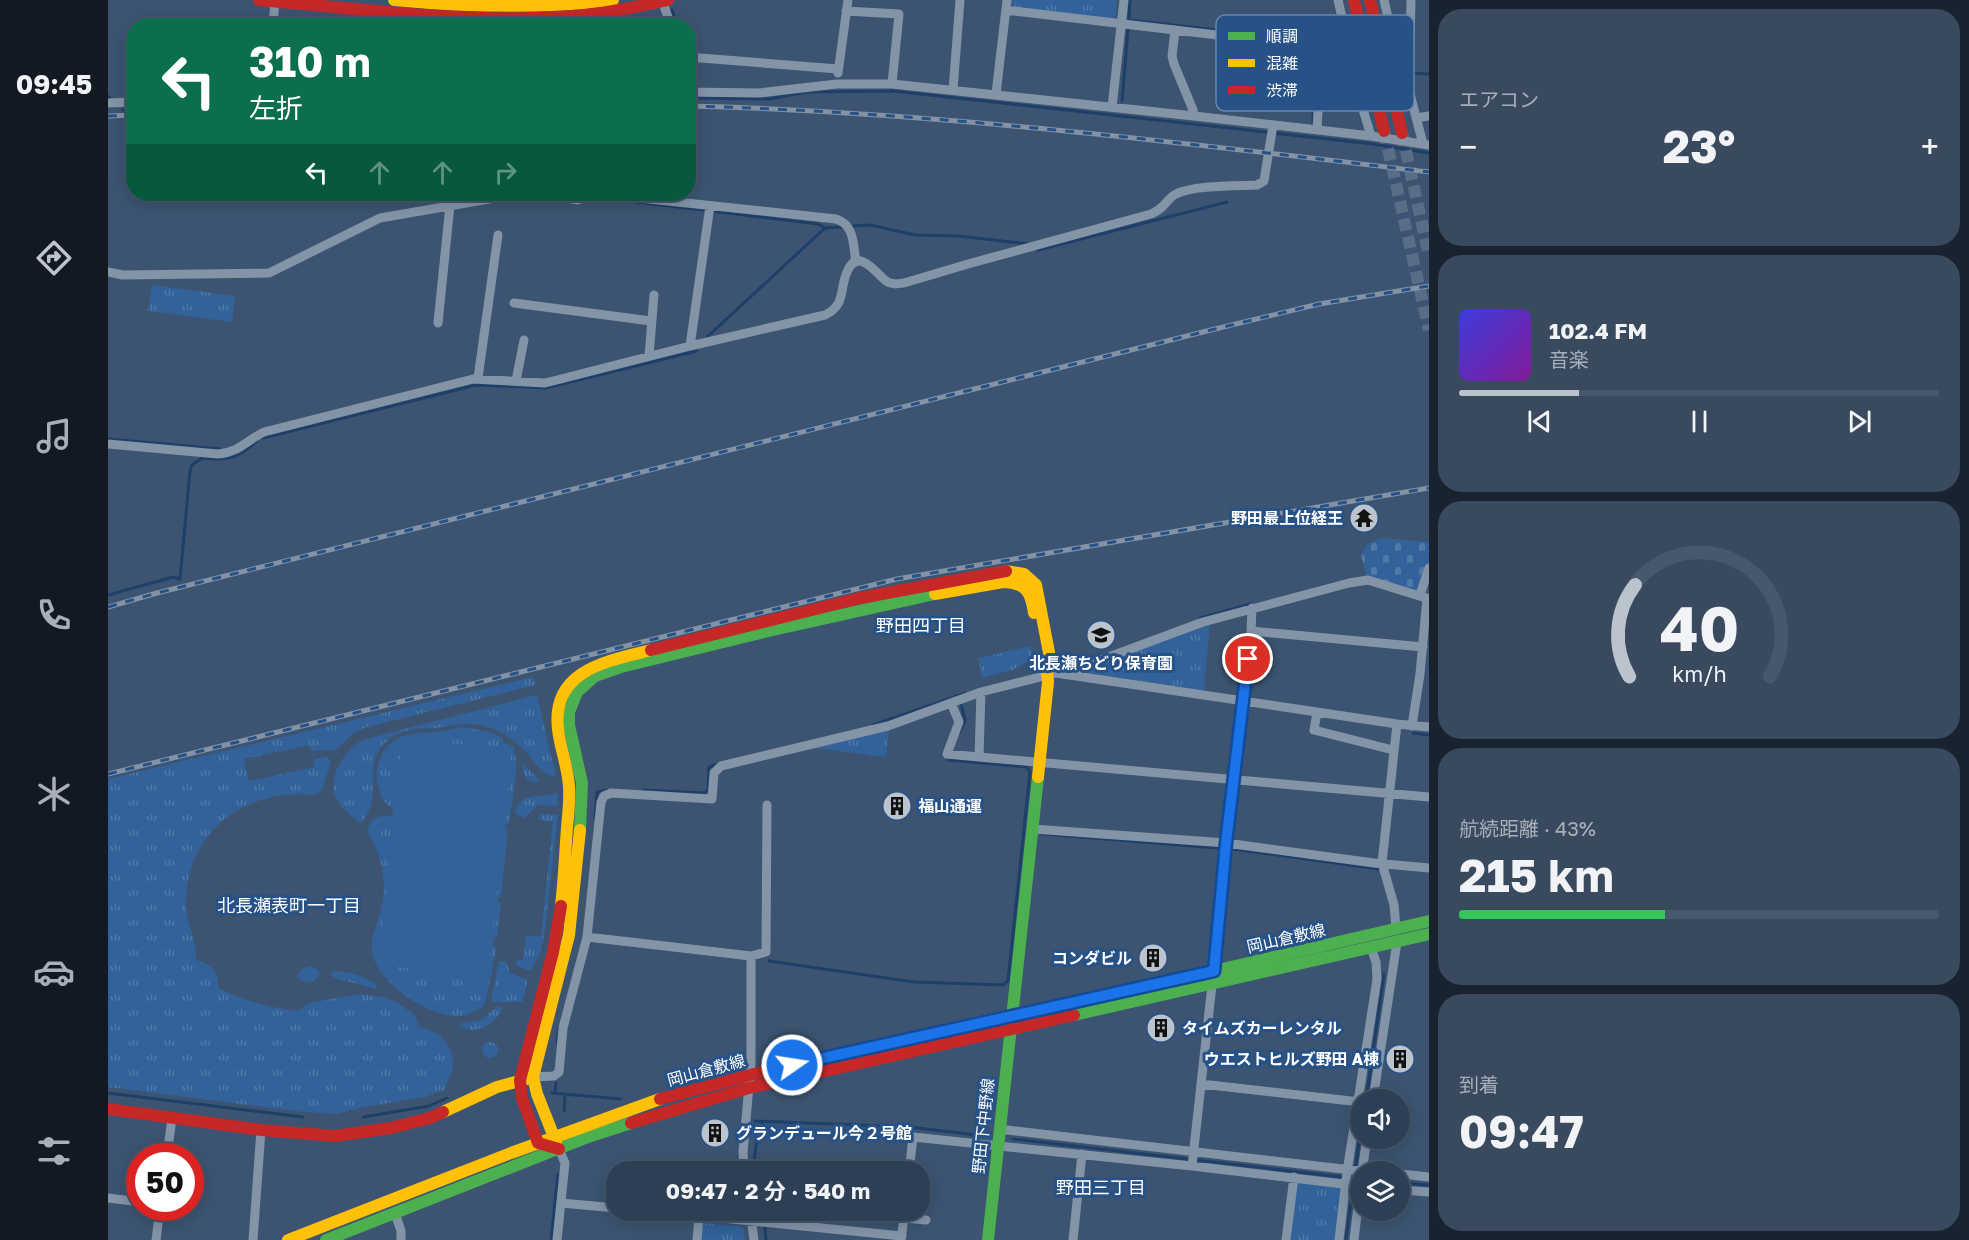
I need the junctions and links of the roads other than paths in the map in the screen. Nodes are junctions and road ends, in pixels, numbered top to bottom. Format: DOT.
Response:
graph roads {
  1 [pos="259,0"];
  2 [pos="394,0"];
  3 [pos="613,0"];
  4 [pos="664,0"];
  5 [pos="848,0"];
  6 [pos="960,0"];
  7 [pos="1007,0"];
  8 [pos="1124,0"];
  9 [pos="1338,0"];
  10 [pos="1354,0"];
  11 [pos="1370,0"];
  12 [pos="1384,0"];
  13 [pos="1411,0"];
  14 [pos="275,1"];
  15 [pos="523,4"];
  16 [pos="1006,10"];
  17 [pos="846,11"];
  18 [pos="1341,15"];
  19 [pos="1357,15"];
  20 [pos="1374,15"];
  21 [pos="1387,15"];
  22 [pos="1411,15"];
  23 [pos="274,18"];
  24 [pos="669,18"];
  25 [pos="1122,24"];
  26 [pos="1175,30"];
  27 [pos="1216,35"];
  28 [pos="696,58"];
  29 [pos="838,69"];
  30 [pos="837,84"];
  31 [pos="892,84"];
  32 [pos="953,90"];
  33 [pos="696,92"];
  34 [pos="996,94"];
  35 [pos="126,102"];
  36 [pos="108,103"];
  37 [pos="1112,108"];
  38 [pos="1318,111"];
  39 [pos="1364,111"];
  40 [pos="1379,111"];
  41 [pos="1397,111"];
  42 [pos="1414,111"];
  43 [pos="1194,116"];
  44 [pos="1429,117"];
  45 [pos="1416,118"];
  46 [pos="1273,130"];
  47 [pos="1317,130"];
  48 [pos="1384,131"];
  49 [pos="1402,133"];
  50 [pos="1371,136"];
  51 [pos="1426,145"];
  52 [pos="475,201"];
  53 [pos="652,201"];
  54 [pos="450,205"];
  55 [pos="710,209"];
  56 [pos="498,235"];
  57 [pos="856,262"];
  58 [pos="108,272"];
  59 [pos="654,295"];
  60 [pos="514,303"];
  61 [pos="651,321"];
  62 [pos="438,323"];
  63 [pos="524,340"];
  64 [pos="690,346"];
  65 [pos="649,356"];
  66 [pos="478,378"];
  67 [pos="516,381"];
  68 [pos="108,444"];
  69 [pos="1429,568"];
  70 [pos="1425,597"];
  71 [pos="1252,608"];
  72 [pos="1251,631"];
  73 [pos="1422,646"];
  74 [pos="1047,674"];
  75 [pos="1075,675"];
  76 [pos="981,692"];
  77 [pos="1242,700"];
  78 [pos="951,703"];
  79 [pos="1317,712"];
  80 [pos="1397,724"];
  81 [pos="1412,726"];
  82 [pos="1429,728"];
  83 [pos="1393,750"];
  84 [pos="979,757"];
  85 [pos="1040,761"];
  86 [pos="1234,779"];
  87 [pos="1389,792"];
  88 [pos="1429,797"];
  89 [pos="767,805"];
  90 [pos="1033,829"];
  91 [pos="1226,843"];
  92 [pos="1382,862"];
  93 [pos="1429,868"];
  94 [pos="1429,921"];
  95 [pos="1396,928"];
  96 [pos="1429,934"];
  97 [pos="587,937"];
  98 [pos="1397,942"];
  99 [pos="1371,948"];
  100 [pos="751,956"];
  101 [pos="1213,977"];
  102 [pos="1012,1015"];
  103 [pos="1010,1030"];
  104 [pos="533,1077"];
  105 [pos="520,1080"];
  106 [pos="749,1081"];
  107 [pos="1201,1084"];
  108 [pos="1361,1089"];
  109 [pos="1375,1089"];
  110 [pos="1350,1101"];
  111 [pos="108,1109"];
  112 [pos="172,1118"];
  113 [pos="999,1129"];
  114 [pos="261,1130"];
  115 [pos="168,1143"];
  116 [pos="538,1143"];
  117 [pos="556,1143"];
  118 [pos="998,1145"];
  119 [pos="1082,1154"];
  120 [pos="1193,1158"];
  121 [pos="743,1161"];
  122 [pos="910,1161"];
  123 [pos="1410,1175"];
  124 [pos="1294,1177"];
  125 [pos="1429,1177"];
  126 [pos="1350,1178"];
  127 [pos="1350,1178"];
  128 [pos="1410,1191"];
  129 [pos="1429,1192"];
  130 [pos="1350,1195"];
  131 [pos="108,1198"];
  132 [pos="126,1200"];
  133 [pos="561,1203"];
  134 [pos="606,1207"];
  135 [pos="395,1213"];
  136 [pos="158,1221"];
  137 [pos="699,1221"];
  138 [pos="752,1221"];
  139 [pos="903,1221"];
  140 [pos="1354,1221"];
  141 [pos="902,1238"];
  142 [pos="156,1240"];
  143 [pos="253,1240"];
  144 [pos="288,1240"];
  145 [pos="326,1240"];
  146 [pos="401,1240"];
  147 [pos="557,1240"];
  148 [pos="697,1240"];
  149 [pos="754,1240"];
  150 [pos="988,1240"];
  151 [pos="1073,1240"];
  152 [pos="1286,1240"];
  153 [pos="1339,1240"];
  154 [pos="1354,1240"];
  1 -- 14 [label="street"];
  2 -- 15 [label="street"];
  3 -- 15 [label="street"];
  4 -- 14 [label="street"];
  4 -- 24 [label="street"];
  5 -- 17 [label="street"];
  6 -- 32 [label="street"];
  7 -- 16 [label="street"];
  8 -- 25 [label="street"];
  9 -- 18 [label="street"];
  10 -- 19 [label="street"];
  11 -- 20 [label="street"];
  12 -- 21 [label="street"];
  13 -- 22 [label="street"];
  14 -- 23 [label="street"];
  16 -- 25 [label="street"];
  16 -- 34 [label="street"];
  17 -- 29 [label="street"];
  17 -- 31 [label="street"];
  25 -- 26 [label="street"];
  25 -- 37 [label="street"];
  26 -- 27 [label="street"];
  26 -- 43 [label="street"];
  28 -- 29 [label="street"];
  29 -- 30 [label="street"];
  30 -- 31 [label="street"];
  30 -- 33 [label="street"];
  31 -- 32 [label="street"];
  32 -- 34 [label="street"];
  34 -- 37 [label="street"];
  35 -- 36 [label="street"];
  37 -- 43 [label="street"];
  38 -- 47 [label="street"];
  39 -- 50 [label="street"];
  40 -- 48 [label="street"];
  41 -- 49 [label="street"];
  42 -- 45 [label="street"];
  43 -- 46 [label="street"];
  44 -- 45 [label="street"];
  45 -- 51 [label="street"];
  46 -- 47 [label="street"];
  46 -- 57 [label="street"];
  47 -- 50 [label="street"];
  50 -- 51 [label="street"];
  52 -- 54 [label="street"];
  53 -- 55 [label="street"];
  54 -- 58 [label="street"];
  54 -- 62 [label="street"];
  55 -- 57 [label="street"];
  55 -- 64 [label="street"];
  56 -- 66 [label="street"];
  57 -- 64 [label="street"];
  59 -- 61 [label="street"];
  60 -- 61 [label="street"];
  61 -- 65 [label="street"];
  63 -- 67 [label="street"];
  64 -- 65 [label="street"];
  65 -- 67 [label="street"];
  66 -- 67 [label="street"];
  66 -- 68 [label="street"];
  69 -- 70 [label="street"];
  70 -- 71 [label="street"];
  70 -- 73 [label="street"];
  71 -- 72 [label="street"];
  71 -- 75 [label="street"];
  72 -- 73 [label="street"];
  72 -- 77 [label="street"];
  73 -- 81 [label="street"];
  74 -- 75 [label="street"];
  74 -- 76 [label="street"];
  74 -- 85 [label="street, 野田下中野線"];
  74 -- 104 [label="street"];
  74 -- 105 [label="street, 野田下中野線"];
  75 -- 77 [label="street"];
  76 -- 78 [label="street"];
  76 -- 84 [label="street"];
  77 -- 79 [label="street"];
  77 -- 86 [label="street"];
  78 -- 84 [label="street"];
  78 -- 97 [label="street"];
  79 -- 80 [label="street"];
  79 -- 83 [label="street"];
  80 -- 81 [label="street"];
  80 -- 83 [label="street"];
  81 -- 82 [label="street"];
  83 -- 87 [label="street"];
  84 -- 85 [label="street"];
  85 -- 86 [label="street"];
  85 -- 90 [label="street, 野田下中野線"];
  86 -- 87 [label="street"];
  86 -- 91 [label="street"];
  87 -- 88 [label="street"];
  87 -- 92 [label="street"];
  89 -- 100 [label="street"];
  90 -- 91 [label="street"];
  90 -- 102 [label="street, 野田下中野線"];
  91 -- 92 [label="street"];
  91 -- 101 [label="street"];
  92 -- 93 [label="street"];
  92 -- 95 [label="street"];
  94 -- 95 [label="street, 岡山倉敷線"];
  95 -- 101 [label="street, 岡山倉敷線"];
  96 -- 98 [label="street, 岡山倉敷線"];
  97 -- 100 [label="street"];
  97 -- 104 [label="street"];
  98 -- 99 [label="street, 岡山倉敷線"];
  98 -- 109 [label="street"];
  99 -- 101 [label="street, 岡山倉敷線"];
  99 -- 108 [label="street"];
  100 -- 106 [label="street"];
  101 -- 102 [label="street, 岡山倉敷線"];
  101 -- 103 [label="street, 岡山倉敷線"];
  101 -- 107 [label="street"];
  102 -- 103 [label="street, 野田下中野線"];
  102 -- 106 [label="street, 岡山倉敷線"];
  103 -- 106 [label="street, 岡山倉敷線"];
  103 -- 113 [label="street, 野田下中野線"];
  104 -- 105 [label="street"];
  104 -- 117 [label="street"];
  105 -- 114 [label="street"];
  105 -- 116 [label="street"];
  106 -- 117 [label="street, 岡山倉敷線"];
  106 -- 121 [label="street"];
  107 -- 110 [label="street"];
  107 -- 120 [label="street"];
  111 -- 112 [label="street"];
  112 -- 114 [label="street"];
  112 -- 115 [label="street"];
  113 -- 118 [label="street, 野田下中野線"];
  113 -- 120 [label="street"];
  114 -- 143 [label="street"];
  116 -- 117 [label="street"];
  116 -- 144 [label="street"];
  117 -- 133 [label="street"];
  117 -- 135 [label="street, 岡山倉敷線"];
  118 -- 119 [label="street"];
  118 -- 122 [label="street"];
  118 -- 150 [label="street, 野田下中野線"];
  119 -- 120 [label="street"];
  119 -- 151 [label="street"];
  120 -- 124 [label="street"];
  120 -- 126 [label="street"];
  123 -- 125 [label="street"];
  124 -- 127 [label="street"];
  124 -- 152 [label="street"];
  128 -- 129 [label="street"];
  130 -- 153 [label="street"];
  131 -- 132 [label="street"];
  133 -- 134 [label="street"];
  133 -- 147 [label="street"];
  135 -- 145 [label="street, 岡山倉敷線"];
  135 -- 146 [label="street"];
  136 -- 142 [label="street"];
  137 -- 148 [label="street"];
  138 -- 141 [label="street"];
  138 -- 149 [label="street"];
  139 -- 141 [label="street"];
  140 -- 154 [label="street"];
}
